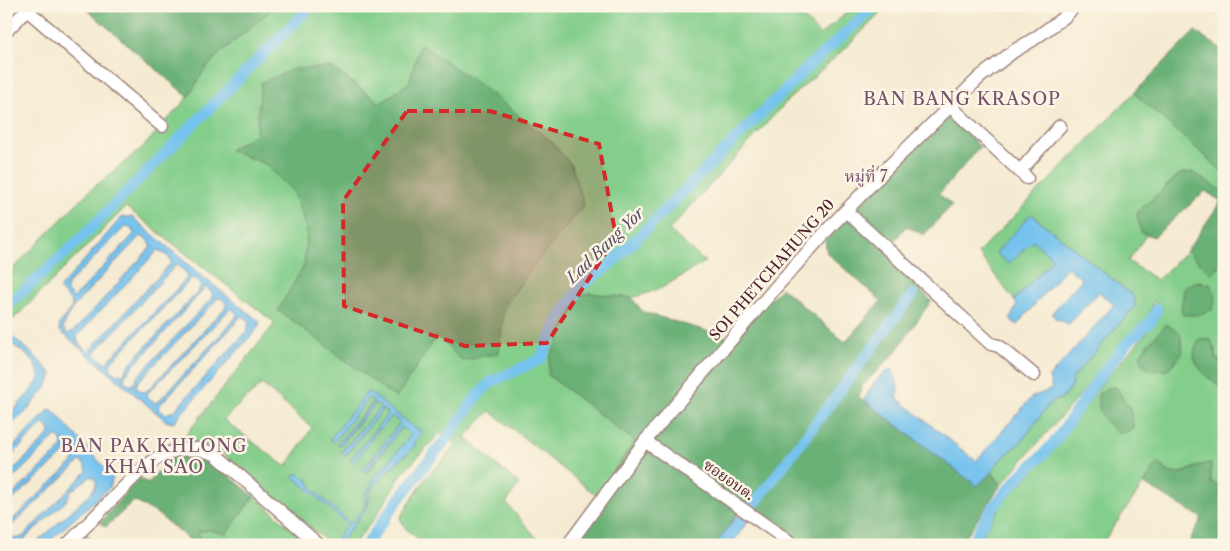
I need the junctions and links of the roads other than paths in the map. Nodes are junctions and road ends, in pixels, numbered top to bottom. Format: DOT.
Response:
graph roads {
  1 [pos="1075,6"];
  2 [pos="28,8"];
  3 [pos="6,32"];
  4 [pos="950,106"];
  5 [pos="162,126"];
  6 [pos="1060,126"];
  7 [pos="846,211"];
  8 [pos="1034,375"];
  9 [pos="645,441"];
  10 [pos="67,545"];
  11 [pos="319,545"];
  12 [pos="568,545"];
  13 [pos="794,545"];
  1 -- 4 [label="street, SOI PHETCHAHUNG 20"];
  2 -- 3 [label="street"];
  2 -- 5 [label="street"];
  4 -- 6 [label="street"];
  4 -- 7 [label="street, SOI PHETCHAHUNG 20"];
  7 -- 8 [label="street"];
  7 -- 9 [label="street, SOI PHETCHAHUNG 20"];
  9 -- 12 [label="street, SOI PHETCHAHUNG 20"];
  9 -- 13 [label="street, ซอยอบต."];
  10 -- 11 [label="street"];
}
